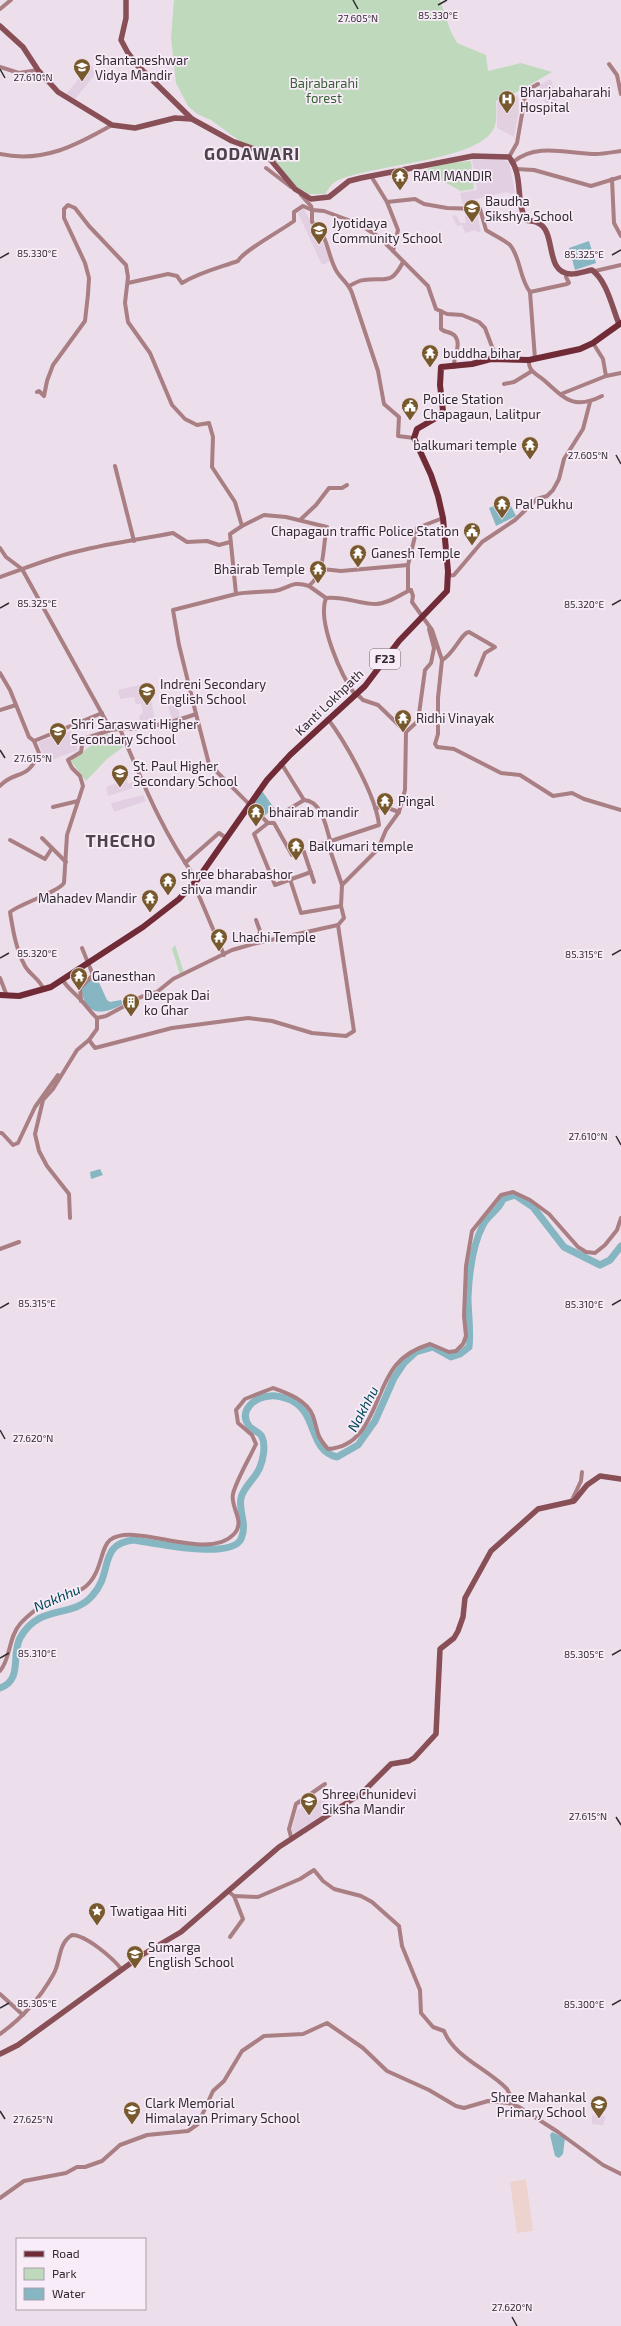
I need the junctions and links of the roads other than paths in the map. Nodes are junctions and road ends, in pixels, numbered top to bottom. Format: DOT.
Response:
graph roads {
  1 [pos="10,0"];
  2 [pos="126,0"];
  3 [pos="0,9"];
  4 [pos="0,26"];
  5 [pos="609,64"];
  6 [pos="0,67"];
  7 [pos="38,70"];
  8 [pos="538,84"];
  9 [pos="621,94"];
  10 [pos="192,119"];
  11 [pos="112,125"];
  12 [pos="621,151"];
  13 [pos="0,154"];
  14 [pos="511,159"];
  15 [pos="266,168"];
  16 [pos="516,169"];
  17 [pos="371,176"];
  18 [pos="621,177"];
  19 [pos="612,179"];
  20 [pos="387,202"];
  21 [pos="312,210"];
  22 [pos="621,236"];
  23 [pos="393,251"];
  24 [pos="404,262"];
  25 [pos="621,265"];
  26 [pos="595,271"];
  27 [pos="568,274"];
  28 [pos="128,283"];
  29 [pos="349,286"];
  30 [pos="530,292"];
  31 [pos="441,311"];
  32 [pos="620,324"];
  33 [pos="593,343"];
  34 [pos="532,359"];
  35 [pos="497,360"];
  36 [pos="454,367"];
  37 [pos="532,371"];
  38 [pos="621,373"];
  39 [pos="606,376"];
  40 [pos="504,384"];
  41 [pos="37,392"];
  42 [pos="561,394"];
  43 [pos="602,396"];
  44 [pos="590,402"];
  45 [pos="414,438"];
  46 [pos="115,466"];
  47 [pos="347,485"];
  48 [pos="443,518"];
  49 [pos="300,520"];
  50 [pos="242,526"];
  51 [pos="134,541"];
  52 [pos="230,542"];
  53 [pos="0,548"];
  54 [pos="408,565"];
  55 [pos="22,569"];
  56 [pos="322,569"];
  57 [pos="448,576"];
  58 [pos="0,577"];
  59 [pos="309,586"];
  60 [pos="408,592"];
  61 [pos="236,594"];
  62 [pos="326,598"];
  63 [pos="422,616"];
  64 [pos="428,625"];
  65 [pos="442,660"];
  66 [pos="0,673"];
  67 [pos="476,675"];
  68 [pos="356,695"];
  69 [pos="16,705"];
  70 [pos="0,710"];
  71 [pos="102,713"];
  72 [pos="196,714"];
  73 [pos="328,719"];
  74 [pos="120,729"];
  75 [pos="111,730"];
  76 [pos="406,732"];
  77 [pos="34,741"];
  78 [pos="282,763"];
  79 [pos="0,786"];
  80 [pos="304,800"];
  81 [pos="78,801"];
  82 [pos="250,804"];
  83 [pos="54,807"];
  84 [pos="375,808"];
  85 [pos="621,810"];
  86 [pos="286,812"];
  87 [pos="399,812"];
  88 [pos="270,823"];
  89 [pos="42,838"];
  90 [pos="226,838"];
  91 [pos="10,840"];
  92 [pos="329,841"];
  93 [pos="319,845"];
  94 [pos="52,848"];
  95 [pos="304,852"];
  96 [pos="292,855"];
  97 [pos="66,862"];
  98 [pos="185,863"];
  99 [pos="311,872"];
  100 [pos="290,879"];
  101 [pos="195,882"];
  102 [pos="314,882"];
  103 [pos="342,885"];
  104 [pos="341,906"];
  105 [pos="256,920"];
  106 [pos="338,925"];
  107 [pos="257,943"];
  108 [pos="82,948"];
  109 [pos="224,955"];
  110 [pos="89,964"];
  111 [pos="0,978"];
  112 [pos="63,980"];
  113 [pos="44,990"];
  114 [pos="0,996"];
  115 [pos="7,996"];
  116 [pos="82,1001"];
  117 [pos="97,1018"];
  118 [pos="89,1040"];
  119 [pos="62,1071"];
  120 [pos="0,1133"];
  121 [pos="70,1218"];
  122 [pos="621,1218"];
  123 [pos="19,1242"];
  124 [pos="0,1249"];
  125 [pos="582,1472"];
  126 [pos="621,1479"];
  127 [pos="571,1502"];
  128 [pos="0,1671"];
  129 [pos="325,1784"];
  130 [pos="291,1837"];
  131 [pos="227,1894"];
  132 [pos="234,1896"];
  133 [pos="230,1937"];
  134 [pos="122,1970"];
  135 [pos="0,1995"];
  136 [pos="22,2015"];
  137 [pos="0,2034"];
  138 [pos="0,2054"];
  139 [pos="508,2103"];
  140 [pos="621,2174"];
  141 [pos="0,2198"];
  1 -- 3 [label="street"];
  2 -- 10 [label="street"];
  4 -- 7 [label="street"];
  5 -- 9 [label="street"];
  6 -- 7 [label="street"];
  7 -- 11 [label="street"];
  8 -- 14 [label="street"];
  10 -- 11 [label="street"];
  10 -- 17 [label="street"];
  11 -- 13 [label="street"];
  12 -- 14 [label="street"];
  14 -- 16 [label="street"];
  14 -- 17 [label="street"];
  15 -- 21 [label="street"];
  16 -- 19 [label="street"];
  16 -- 27 [label="street"];
  17 -- 20 [label="street"];
  18 -- 19 [label="street"];
  19 -- 22 [label="street"];
  20 -- 23 [label="street"];
  20 -- 30 [label="street"];
  21 -- 23 [label="street"];
  21 -- 28 [label="street"];
  21 -- 29 [label="street"];
  23 -- 24 [label="street"];
  24 -- 29 [label="street"];
  24 -- 31 [label="street"];
  25 -- 26 [label="street"];
  26 -- 27 [label="street"];
  26 -- 32 [label="street"];
  27 -- 30 [label="street"];
  28 -- 41 [label="street"];
  28 -- 50 [label="street"];
  29 -- 45 [label="street"];
  30 -- 34 [label="street"];
  31 -- 35 [label="street"];
  31 -- 36 [label="street"];
  32 -- 33 [label="main road"];
  33 -- 34 [label="main road"];
  33 -- 39 [label="street"];
  34 -- 35 [label="main road"];
  34 -- 37 [label="street"];
  35 -- 36 [label="main road"];
  36 -- 45 [label="main road"];
  37 -- 40 [label="street"];
  37 -- 42 [label="street"];
  38 -- 39 [label="street"];
  39 -- 42 [label="street"];
  42 -- 44 [label="street"];
  43 -- 44 [label="street"];
  44 -- 57 [label="street"];
  45 -- 48 [label="main road, Kanti Lokhpath / F23"];
  46 -- 51 [label="street"];
  47 -- 49 [label="street"];
  48 -- 54 [label="street"];
  48 -- 57 [label="main road, Kanti Lokhpath / F23"];
  49 -- 50 [label="street"];
  49 -- 56 [label="street"];
  50 -- 52 [label="street"];
  51 -- 52 [label="street"];
  51 -- 55 [label="street"];
  52 -- 61 [label="street"];
  53 -- 55 [label="street"];
  54 -- 56 [label="street"];
  54 -- 60 [label="street"];
  55 -- 58 [label="street"];
  55 -- 71 [label="street"];
  56 -- 59 [label="street"];
  57 -- 63 [label="main road, Kanti Lokhpath / F23"];
  59 -- 61 [label="street"];
  59 -- 62 [label="street"];
  60 -- 62 [label="street"];
  60 -- 63 [label="street"];
  61 -- 72 [label="street"];
  62 -- 68 [label="street"];
  63 -- 64 [label="street"];
  63 -- 68 [label="main road, Kanti Lokhpath / F23"];
  64 -- 65 [label="street"];
  64 -- 76 [label="street"];
  65 -- 67 [label="street"];
  65 -- 85 [label="street"];
  66 -- 69 [label="street"];
  68 -- 73 [label="main road, Kanti Lokhpath / F23"];
  68 -- 76 [label="street"];
  69 -- 70 [label="street"];
  69 -- 77 [label="street"];
  71 -- 75 [label="street"];
  71 -- 77 [label="street"];
  72 -- 74 [label="street"];
  72 -- 82 [label="street"];
  73 -- 78 [label="main road, Kanti Lokhpath / F23"];
  73 -- 84 [label="street"];
  74 -- 75 [label="street"];
  74 -- 98 [label="street"];
  75 -- 81 [label="street"];
  76 -- 87 [label="street"];
  77 -- 79 [label="street"];
  78 -- 80 [label="street"];
  78 -- 82 [label="main road, Kanti Lokhpath / F23"];
  80 -- 86 [label="street"];
  80 -- 92 [label="street"];
  81 -- 83 [label="street"];
  81 -- 97 [label="street"];
  82 -- 88 [label="street"];
  82 -- 90 [label="main road, Kanti Lokhpath / F23"];
  84 -- 87 [label="street"];
  84 -- 92 [label="street"];
  87 -- 103 [label="street"];
  88 -- 96 [label="street"];
  88 -- 100 [label="street"];
  89 -- 94 [label="street"];
  90 -- 98 [label="street"];
  90 -- 101 [label="main road, Kanti Lokhpath / F23"];
  91 -- 94 [label="street"];
  92 -- 93 [label="street"];
  92 -- 103 [label="street"];
  94 -- 97 [label="street"];
  95 -- 99 [label="street"];
  97 -- 113 [label="street"];
  98 -- 101 [label="street"];
  99 -- 100 [label="street"];
  99 -- 102 [label="street"];
  100 -- 104 [label="street"];
  101 -- 109 [label="street"];
  101 -- 110 [label="main road, Kanti Lokhpath / F23"];
  103 -- 104 [label="street"];
  104 -- 106 [label="street"];
  105 -- 107 [label="street"];
  106 -- 107 [label="street"];
  106 -- 118 [label="street"];
  107 -- 109 [label="street"];
  108 -- 110 [label="street"];
  109 -- 117 [label="street"];
  110 -- 112 [label="main road, Kanti Lokhpath / F23"];
  110 -- 116 [label="street"];
  111 -- 115 [label="street"];
  112 -- 113 [label="main road, Kanti Lokhpath / F23"];
  112 -- 116 [label="street"];
  113 -- 115 [label="main road, Kanti Lokhpath / F23"];
  114 -- 115 [label="main road, Kanti Lokhpath / F23"];
  116 -- 117 [label="street"];
  117 -- 118 [label="street"];
  118 -- 119 [label="street"];
  119 -- 120 [label="street"];
  119 -- 121 [label="street"];
  122 -- 128 [label="street"];
  123 -- 124 [label="street"];
  125 -- 127 [label="street"];
  126 -- 127 [label="street"];
  127 -- 130 [label="street"];
  129 -- 130 [label="street"];
  130 -- 131 [label="street"];
  131 -- 132 [label="street"];
  131 -- 134 [label="street"];
  132 -- 133 [label="street"];
  132 -- 139 [label="street"];
  134 -- 136 [label="street"];
  134 -- 138 [label="street"];
  135 -- 136 [label="street"];
  136 -- 137 [label="street"];
  139 -- 140 [label="street"];
  139 -- 141 [label="street"];
}
